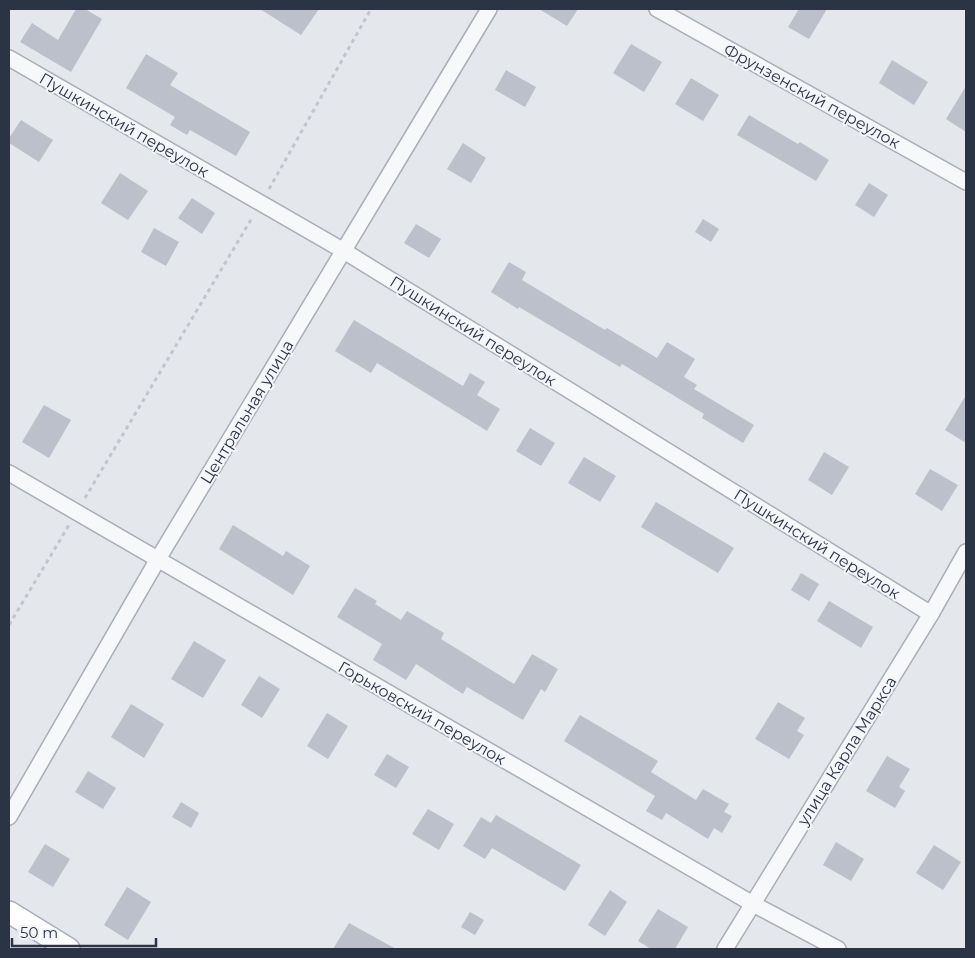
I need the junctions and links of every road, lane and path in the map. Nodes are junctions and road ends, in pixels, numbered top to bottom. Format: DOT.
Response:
graph roads {
  1 [pos="371,9"];
  2 [pos="489,9"];
  3 [pos="657,9"];
  4 [pos="9,58"];
  5 [pos="966,182"];
  6 [pos="261,203"];
  7 [pos="344,251"];
  8 [pos="9,473"];
  9 [pos="77,512"];
  10 [pos="966,552"];
  11 [pos="158,559"];
  12 [pos="931,614"];
  13 [pos="9,626"];
  14 [pos="9,817"];
  15 [pos="753,904"];
  16 [pos="9,912"];
  17 [pos="69,949"];
  18 [pos="725,949"];
  19 [pos="838,949"];
  1 -- 6 [label="path"];
  2 -- 7 [label="street, Центральная улица"];
  3 -- 5 [label="street, Фрунзенский переулок"];
  4 -- 6 [label="street, Пушкинский переулок"];
  6 -- 7 [label="street, Пушкинский переулок"];
  6 -- 9 [label="path"];
  7 -- 11 [label="street, Центральная улица"];
  7 -- 12 [label="street, Пушкинский переулок"];
  8 -- 9 [label="street, Горьковский переулок"];
  9 -- 11 [label="street, Горьковский переулок"];
  9 -- 13 [label="path"];
  10 -- 12 [label="street, улица Карла Маркса"];
  11 -- 14 [label="street, Центральная улица"];
  11 -- 15 [label="street, Горьковский переулок"];
  12 -- 15 [label="street, улица Карла Маркса"];
  15 -- 18 [label="street, улица Карла Маркса"];
  15 -- 19 [label="street, Горьковский переулок"];
  16 -- 17 [label="street"];
}
